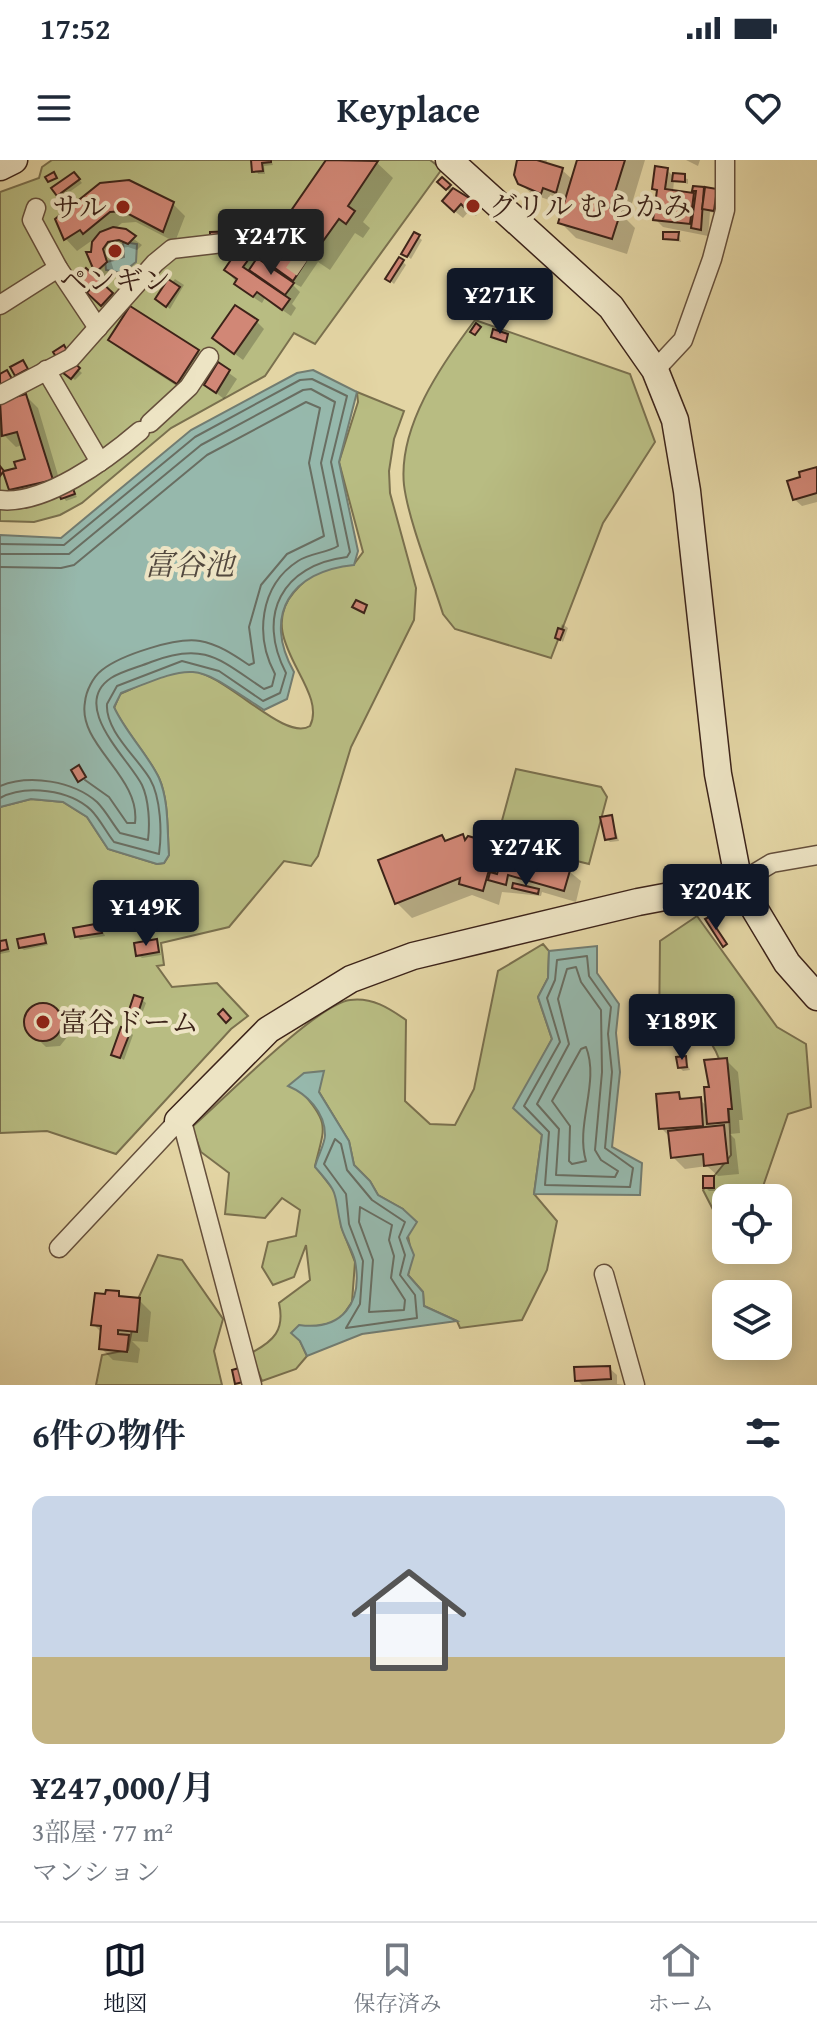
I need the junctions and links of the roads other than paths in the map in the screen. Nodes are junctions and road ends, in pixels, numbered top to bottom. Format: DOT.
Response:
graph roads {
  1 [pos="14,160"];
  2 [pos="449,160"];
  3 [pos="725,160"];
  4 [pos="0,167"];
  5 [pos="36,208"];
  6 [pos="269,245"];
  7 [pos="58,268"];
  8 [pos="0,305"];
  9 [pos="98,328"];
  10 [pos="209,357"];
  11 [pos="46,370"];
  12 [pos="655,370"];
  13 [pos="0,395"];
  14 [pos="100,462"];
  15 [pos="0,500"];
  16 [pos="817,855"];
  17 [pos="739,883"];
  18 [pos="817,997"];
  19 [pos="178,1121"];
  20 [pos="59,1248"];
  21 [pos="604,1274"];
  22 [pos="252,1385"];
  23 [pos="635,1385"];
  1 -- 4 [label="street"];
  2 -- 12 [label="street"];
  3 -- 12 [label="street"];
  5 -- 7 [label="street"];
  6 -- 9 [label="street"];
  7 -- 8 [label="street"];
  7 -- 9 [label="street"];
  9 -- 11 [label="street"];
  10 -- 14 [label="street"];
  11 -- 13 [label="street"];
  11 -- 14 [label="street"];
  12 -- 17 [label="street"];
  14 -- 15 [label="street"];
  16 -- 17 [label="street"];
  17 -- 18 [label="street"];
  17 -- 19 [label="street"];
  19 -- 20 [label="street"];
  19 -- 22 [label="street"];
  21 -- 23 [label="street"];
}
